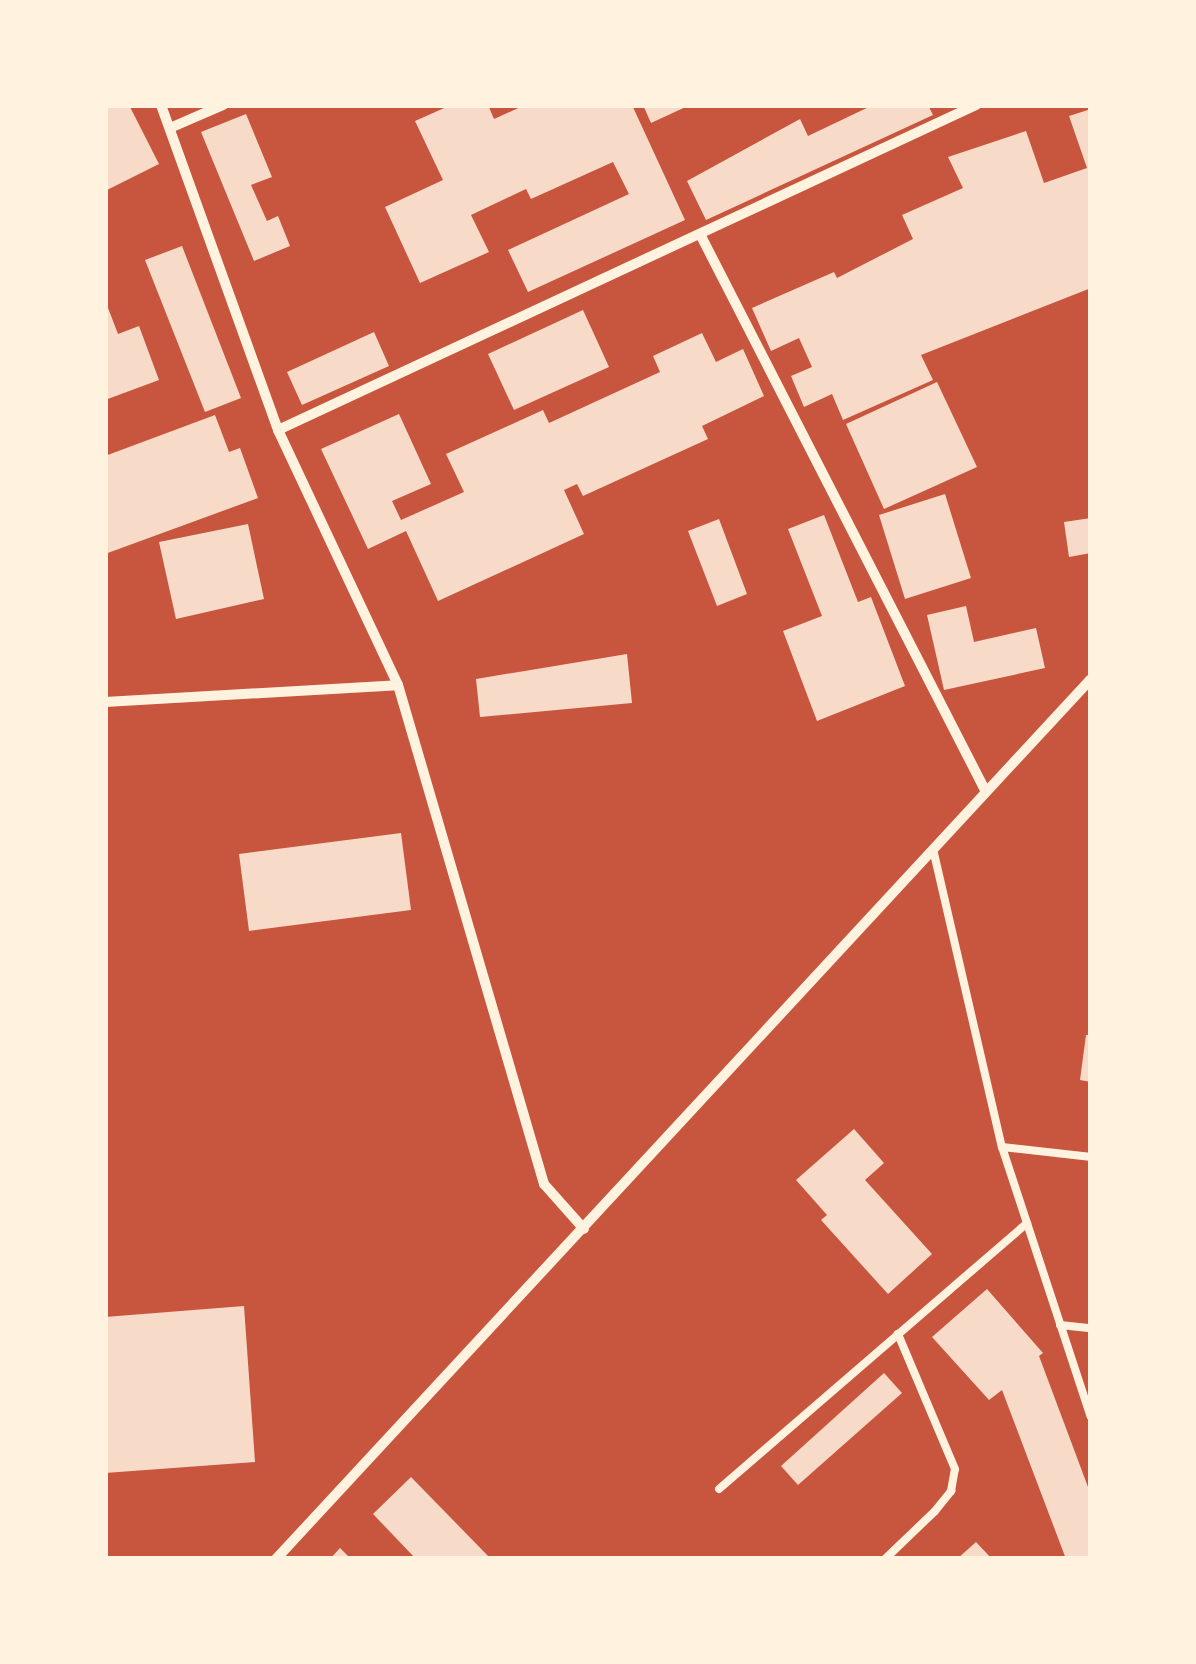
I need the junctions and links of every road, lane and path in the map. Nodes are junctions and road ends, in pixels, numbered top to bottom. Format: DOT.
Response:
graph roads {
  1 [pos="161,105"];
  2 [pos="223,105"];
  3 [pos="976,105"];
  4 [pos="170,128"];
  5 [pos="701,236"];
  6 [pos="278,430"];
  7 [pos="1091,679"];
  8 [pos="398,685"];
  9 [pos="105,702"];
  10 [pos="986,790"];
  11 [pos="933,848"];
  12 [pos="1002,1147"];
  13 [pos="1091,1156"];
  14 [pos="1027,1223"];
  15 [pos="584,1229"];
  16 [pos="1060,1325"];
  17 [pos="1091,1328"];
  18 [pos="898,1334"];
  19 [pos="1091,1417"];
  20 [pos="720,1489"];
  21 [pos="276,1559"];
  22 [pos="885,1559"];
  1 -- 4 [label="street"];
  2 -- 4 [label="street"];
  3 -- 5 [label="street"];
  4 -- 6 [label="street"];
  5 -- 6 [label="street"];
  5 -- 10 [label="street"];
  6 -- 8 [label="street"];
  7 -- 10 [label="street"];
  8 -- 9 [label="street"];
  8 -- 15 [label="street"];
  10 -- 11 [label="street"];
  11 -- 12 [label="lane"];
  11 -- 15 [label="street"];
  12 -- 13 [label="lane"];
  12 -- 14 [label="lane"];
  14 -- 16 [label="lane"];
  14 -- 18 [label="lane"];
  15 -- 21 [label="street"];
  16 -- 17 [label="lane"];
  16 -- 19 [label="lane"];
  18 -- 20 [label="lane"];
  18 -- 22 [label="lane"];
}
